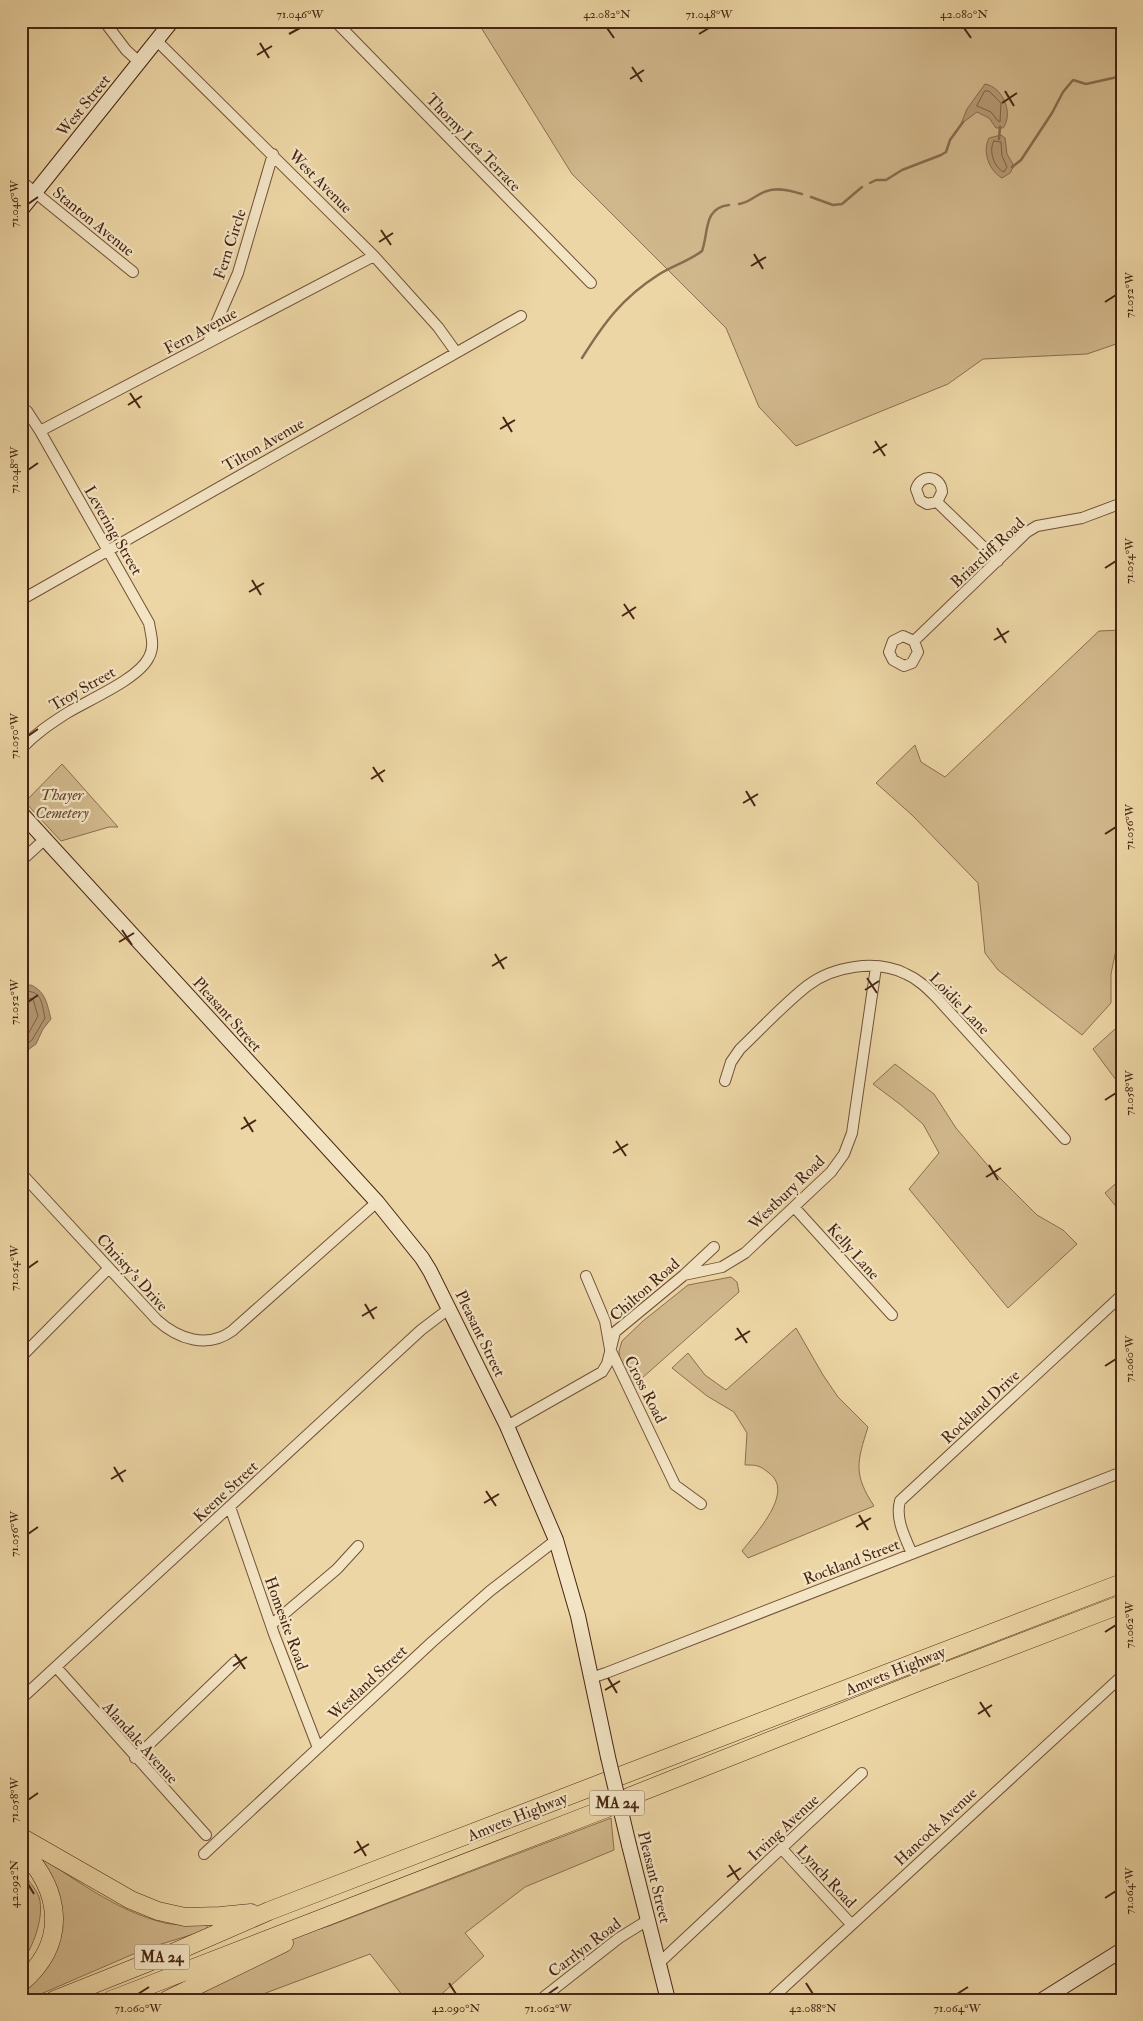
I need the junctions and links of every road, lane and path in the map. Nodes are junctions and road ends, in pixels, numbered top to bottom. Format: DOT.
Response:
graph roads {
  1 [pos="104,21"];
  2 [pos="172,21"];
  3 [pos="336,21"];
  4 [pos="156,40"];
  5 [pos="140,62"];
  6 [pos="272,154"];
  7 [pos="21,181"];
  8 [pos="36,194"];
  9 [pos="21,210"];
  10 [pos="374,256"];
  11 [pos="133,272"];
  12 [pos="592,283"];
  13 [pos="521,316"];
  14 [pos="208,342"];
  15 [pos="456,352"];
  16 [pos="21,412"];
  17 [pos="40,431"];
  18 [pos="937,502"];
  19 [pos="1122,503"];
  20 [pos="108,550"];
  21 [pos="998,561"];
  22 [pos="21,600"];
  23 [pos="914,641"];
  24 [pos="151,648"];
  25 [pos="21,748"];
  26 [pos="21,813"];
  27 [pos="45,839"];
  28 [pos="21,861"];
  29 [pos="876,967"];
  30 [pos="725,1081"];
  31 [pos="1065,1140"];
  32 [pos="21,1173"];
  33 [pos="377,1202"];
  34 [pos="794,1207"];
  35 [pos="714,1247"];
  36 [pos="109,1268"];
  37 [pos="684,1275"];
  38 [pos="586,1276"];
  39 [pos="1122,1296"];
  40 [pos="450,1308"];
  41 [pos="892,1315"];
  42 [pos="610,1349"];
  43 [pos="21,1357"];
  44 [pos="507,1426"];
  45 [pos="1122,1472"];
  46 [pos="701,1504"];
  47 [pos="230,1507"];
  48 [pos="556,1540"];
  49 [pos="358,1546"];
  50 [pos="912,1554"];
  51 [pos="1122,1583"];
  52 [pos="1122,1604"];
  53 [pos="271,1625"];
  54 [pos="235,1662"];
  55 [pos="56,1667"];
  56 [pos="1122,1676"];
  57 [pos="591,1678"];
  58 [pos="21,1699"];
  59 [pos="318,1748"];
  60 [pos="134,1758"];
  61 [pos="862,1774"];
  62 [pos="206,1836"];
  63 [pos="21,1837"];
  64 [pos="782,1848"];
  65 [pos="21,1849"];
  66 [pos="204,1854"];
  67 [pos="269,1911"];
  68 [pos="327,1917"];
  69 [pos="648,1920"];
  70 [pos="851,1924"];
  71 [pos="1122,1950"];
  72 [pos="658,1964"];
  73 [pos="21,1983"];
  74 [pos="54,2000"];
  75 [pos="111,2000"];
  76 [pos="167,2000"];
  77 [pos="540,2000"];
  78 [pos="668,2000"];
  79 [pos="770,2000"];
  80 [pos="1042,2000"];
  1 -- 5 [label="street"];
  2 -- 4 [label="main road, West Street"];
  3 -- 12 [label="street, Thorny Lea Terrace"];
  4 -- 5 [label="main road, West Street"];
  4 -- 6 [label="street, West Avenue"];
  5 -- 8 [label="main road, West Street"];
  6 -- 10 [label="street, West Avenue"];
  6 -- 14 [label="street, Fern Circle"];
  7 -- 8 [label="street, Stanton Avenue"];
  8 -- 9 [label="main road, West Street"];
  8 -- 11 [label="street, Stanton Avenue"];
  10 -- 14 [label="street, Fern Avenue"];
  10 -- 15 [label="street, West Avenue"];
  13 -- 15 [label="street, Tilton Avenue"];
  14 -- 17 [label="street, Fern Avenue"];
  15 -- 20 [label="street, Tilton Avenue"];
  16 -- 17 [label="street, Levering Street"];
  17 -- 20 [label="street, Levering Street"];
  18 -- 21 [label="street"];
  19 -- 21 [label="street, Briarcliff Road"];
  20 -- 22 [label="street, Tilton Avenue"];
  20 -- 24 [label="street, Levering Street"];
  21 -- 23 [label="street, Briarcliff Road"];
  24 -- 25 [label="street, Troy Street"];
  26 -- 27 [label="main road, Pleasant Street"];
  27 -- 28 [label="street"];
  27 -- 33 [label="main road, Pleasant Street"];
  29 -- 30 [label="street, Loidie Lane"];
  29 -- 31 [label="street, Loidie Lane"];
  29 -- 34 [label="street, Westbury Road"];
  32 -- 36 [label="street, Christy's Drive"];
  33 -- 36 [label="street, Christy's Drive"];
  33 -- 40 [label="main road, Pleasant Street"];
  34 -- 37 [label="street, Westbury Road"];
  34 -- 41 [label="street, Kelly Lane"];
  35 -- 37 [label="street, Chilton Road"];
  36 -- 43 [label="street"];
  37 -- 42 [label="street, Chilton Road"];
  38 -- 42 [label="street, Cross Road"];
  39 -- 50 [label="street, Rockland Drive"];
  40 -- 44 [label="main road, Pleasant Street"];
  40 -- 47 [label="street, Keene Street"];
  42 -- 44 [label="street, Chilton Road"];
  42 -- 46 [label="street, Cross Road"];
  44 -- 48 [label="main road, Pleasant Street"];
  45 -- 50 [label="street, Rockland Street"];
  47 -- 53 [label="street, Homesite Road"];
  47 -- 55 [label="street, Keene Street"];
  48 -- 57 [label="main road, Pleasant Street"];
  48 -- 59 [label="street, Westland Street"];
  49 -- 53 [label="street"];
  50 -- 57 [label="street, Rockland Street"];
  51 -- 67 [label="highway, Amvets Highway / MA 24"];
  52 -- 68 [label="highway, Amvets Highway / MA 24"];
  53 -- 59 [label="street, Homesite Road"];
  54 -- 60 [label="street"];
  55 -- 58 [label="street, Keene Street"];
  55 -- 60 [label="street, Alandale Avenue"];
  56 -- 70 [label="street, Hancock Avenue"];
  57 -- 69 [label="main road, Pleasant Street, bridge"];
  59 -- 66 [label="street, Westland Street"];
  60 -- 62 [label="street, Alandale Avenue"];
  61 -- 64 [label="street, Irving Avenue"];
  63 -- 67 [label="highway"];
  64 -- 70 [label="street, Lynch Road"];
  64 -- 72 [label="street, Irving Avenue"];
  65 -- 73 [label="highway"];
  67 -- 74 [label="highway, Amvets Highway / MA 24"];
  68 -- 75 [label="highway, Amvets Highway / MA 24"];
  68 -- 76 [label="highway"];
  69 -- 72 [label="main road, Pleasant Street"];
  69 -- 77 [label="street, Carrlyn Road"];
  70 -- 79 [label="street, Hancock Avenue"];
  71 -- 80 [label="main road"];
  72 -- 78 [label="main road, Pleasant Street"];
}
